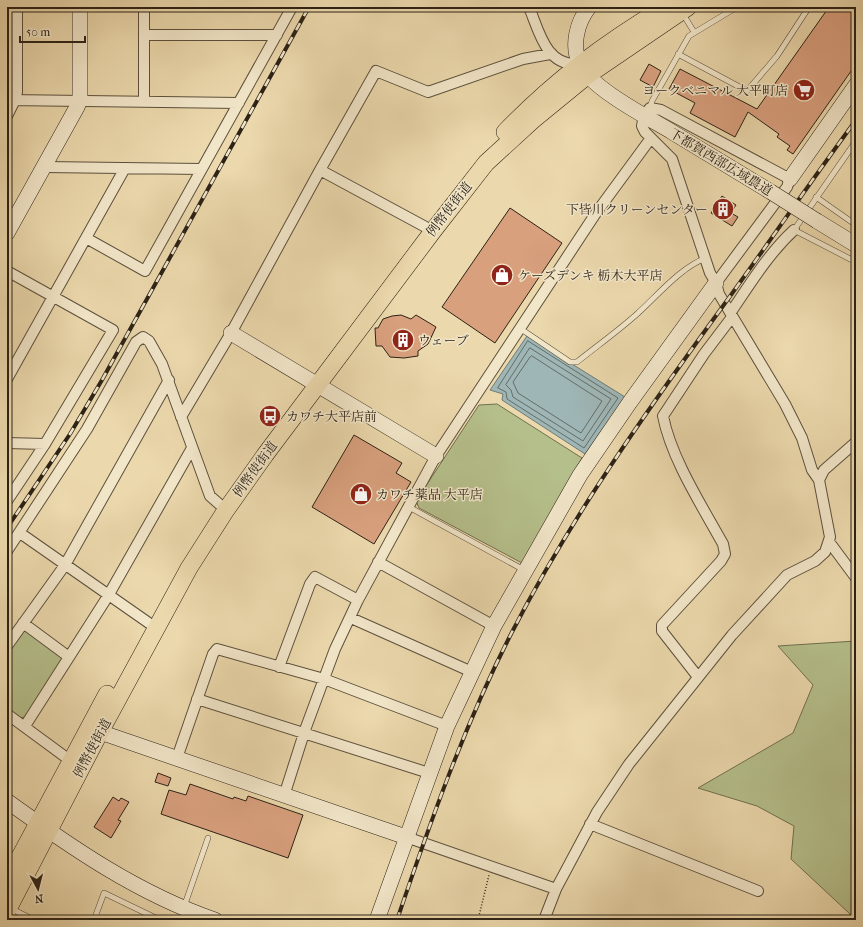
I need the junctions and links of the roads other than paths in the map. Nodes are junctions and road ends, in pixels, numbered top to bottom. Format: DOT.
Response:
graph roads {
  1 [pos="17,7"];
  2 [pos="80,7"];
  3 [pos="144,7"];
  4 [pos="292,7"];
  5 [pos="529,7"];
  6 [pos="589,7"];
  7 [pos="737,7"];
  8 [pos="808,7"];
  9 [pos="678,8"];
  10 [pos="694,32"];
  11 [pos="12,33"];
  12 [pos="144,34"];
  13 [pos="277,35"];
  14 [pos="550,54"];
  15 [pos="678,54"];
  16 [pos="584,70"];
  17 [pos="856,85"];
  18 [pos="11,100"];
  19 [pos="80,100"];
  20 [pos="144,101"];
  21 [pos="239,103"];
  22 [pos="647,111"];
  23 [pos="7,116"];
  24 [pos="650,138"];
  25 [pos="856,141"];
  26 [pos="44,167"];
  27 [pos="125,168"];
  28 [pos="201,169"];
  29 [pos="320,170"];
  30 [pos="790,179"];
  31 [pos="816,197"];
  32 [pos="856,225"];
  33 [pos="428,228"];
  34 [pos="794,230"];
  35 [pos="7,233"];
  36 [pos="86,238"];
  37 [pos="856,245"];
  38 [pos="706,258"];
  39 [pos="856,262"];
  40 [pos="7,271"];
  41 [pos="716,283"];
  42 [pos="53,296"];
  43 [pos="731,315"];
  44 [pos="521,328"];
  45 [pos="231,333"];
  46 [pos="7,379"];
  47 [pos="169,380"];
  48 [pos="313,382"];
  49 [pos="181,417"];
  50 [pos="856,442"];
  51 [pos="7,443"];
  52 [pos="45,444"];
  53 [pos="192,448"];
  54 [pos="436,456"];
  55 [pos="819,480"];
  56 [pos="7,501"];
  57 [pos="408,506"];
  58 [pos="222,507"];
  59 [pos="20,532"];
  60 [pos="830,543"];
  61 [pos="7,551"];
  62 [pos="378,562"];
  63 [pos="65,565"];
  64 [pos="525,570"];
  65 [pos="856,578"];
  66 [pos="108,596"];
  67 [pos="358,600"];
  68 [pos="351,618"];
  69 [pos="23,623"];
  70 [pos="151,626"];
  71 [pos="494,626"];
  72 [pos="7,646"];
  73 [pos="69,657"];
  74 [pos="279,667"];
  75 [pos="472,672"];
  76 [pos="698,678"];
  77 [pos="324,680"];
  78 [pos="198,699"];
  79 [pos="7,714"];
  80 [pos="25,726"];
  81 [pos="447,726"];
  82 [pos="95,729"];
  83 [pos="304,732"];
  84 [pos="177,758"];
  85 [pos="76,765"];
  86 [pos="429,773"];
  87 [pos="284,796"];
  88 [pos="7,801"];
  89 [pos="590,824"];
  90 [pos="43,827"];
  91 [pos="406,837"];
  92 [pos="208,838"];
  93 [pos="7,881"];
  94 [pos="556,889"];
  95 [pos="758,891"];
  96 [pos="184,908"];
  97 [pos="8,909"];
  98 [pos="34,920"];
  99 [pos="94,920"];
  100 [pos="160,920"];
  101 [pos="215,920"];
  102 [pos="377,920"];
  103 [pos="544,920"];
  1 -- 11 [label="street"];
  2 -- 19 [label="street"];
  3 -- 12 [label="street"];
  4 -- 13 [label="street"];
  5 -- 14 [label="street"];
  6 -- 16 [label="street"];
  7 -- 10 [label="lane"];
  8 -- 15 [label="lane"];
  9 -- 10 [label="lane"];
  9 -- 16 [label="main road, 例幣使街道"];
  10 -- 15 [label="lane"];
  11 -- 18 [label="street"];
  12 -- 13 [label="street"];
  12 -- 20 [label="street"];
  13 -- 21 [label="street"];
  14 -- 16 [label="street"];
  14 -- 29 [label="street"];
  15 -- 22 [label="lane"];
  16 -- 22 [label="street, 下都賀西部広域農道"];
  16 -- 33 [label="main road, 例幣使街道"];
  17 -- 30 [label="street"];
  18 -- 19 [label="street"];
  18 -- 23 [label="street"];
  19 -- 20 [label="street"];
  19 -- 26 [label="street"];
  20 -- 21 [label="street"];
  21 -- 28 [label="street"];
  22 -- 24 [label="street"];
  22 -- 30 [label="street"];
  22 -- 37 [label="street, 下都賀西部広域農道, bridge"];
  24 -- 38 [label="street"];
  24 -- 44 [label="street"];
  25 -- 31 [label="lane"];
  26 -- 27 [label="street"];
  26 -- 35 [label="street"];
  27 -- 28 [label="street"];
  27 -- 36 [label="street"];
  28 -- 36 [label="street"];
  29 -- 33 [label="street"];
  29 -- 45 [label="street"];
  30 -- 41 [label="street"];
  31 -- 32 [label="lane"];
  31 -- 34 [label="lane"];
  33 -- 48 [label="main road, 例幣使街道"];
  34 -- 39 [label="lane"];
  34 -- 43 [label="street"];
  36 -- 42 [label="street"];
  38 -- 41 [label="street"];
  38 -- 44 [label="lane"];
  40 -- 42 [label="street"];
  41 -- 43 [label="street"];
  41 -- 64 [label="street"];
  42 -- 46 [label="street"];
  42 -- 52 [label="street"];
  43 -- 55 [label="street"];
  43 -- 76 [label="street"];
  44 -- 54 [label="street"];
  45 -- 48 [label="street"];
  45 -- 49 [label="street"];
  47 -- 49 [label="street"];
  47 -- 59 [label="street"];
  47 -- 63 [label="street"];
  48 -- 54 [label="street"];
  48 -- 58 [label="main road, 例幣使街道"];
  49 -- 53 [label="street"];
  50 -- 55 [label="street"];
  51 -- 52 [label="street"];
  52 -- 56 [label="street"];
  53 -- 58 [label="street"];
  53 -- 66 [label="street"];
  54 -- 57 [label="street"];
  55 -- 60 [label="street"];
  57 -- 62 [label="street"];
  57 -- 64 [label="lane"];
  58 -- 70 [label="main road, 例幣使街道"];
  59 -- 61 [label="street"];
  59 -- 63 [label="street"];
  60 -- 65 [label="street"];
  60 -- 76 [label="street"];
  62 -- 67 [label="street"];
  62 -- 71 [label="street"];
  63 -- 66 [label="street"];
  63 -- 69 [label="street"];
  64 -- 71 [label="street"];
  66 -- 70 [label="street"];
  66 -- 73 [label="street"];
  67 -- 68 [label="street"];
  67 -- 74 [label="street"];
  68 -- 75 [label="street"];
  68 -- 77 [label="street"];
  69 -- 72 [label="street"];
  69 -- 73 [label="street"];
  70 -- 82 [label="main road, 例幣使街道"];
  71 -- 75 [label="street"];
  73 -- 80 [label="street"];
  74 -- 77 [label="street"];
  74 -- 78 [label="street"];
  75 -- 81 [label="street"];
  76 -- 89 [label="street"];
  77 -- 81 [label="street"];
  77 -- 83 [label="street"];
  78 -- 83 [label="street"];
  78 -- 84 [label="street"];
  79 -- 80 [label="street"];
  80 -- 85 [label="street"];
  81 -- 86 [label="street"];
  82 -- 84 [label="street"];
  82 -- 85 [label="main road, 例幣使街道"];
  83 -- 86 [label="street"];
  83 -- 87 [label="street"];
  84 -- 87 [label="street"];
  85 -- 90 [label="main road, 例幣使街道"];
  86 -- 91 [label="street"];
  87 -- 91 [label="street"];
  88 -- 90 [label="street"];
  89 -- 94 [label="street"];
  89 -- 95 [label="street"];
  90 -- 93 [label="main road, 例幣使街道"];
  90 -- 96 [label="street"];
  90 -- 97 [label="main road, 例幣使街道"];
  91 -- 94 [label="street"];
  91 -- 102 [label="street"];
  92 -- 96 [label="lane"];
  94 -- 103 [label="street"];
  96 -- 101 [label="street"];
  97 -- 98 [label="lane"];
  99 -- 100 [label="lane"];
}
